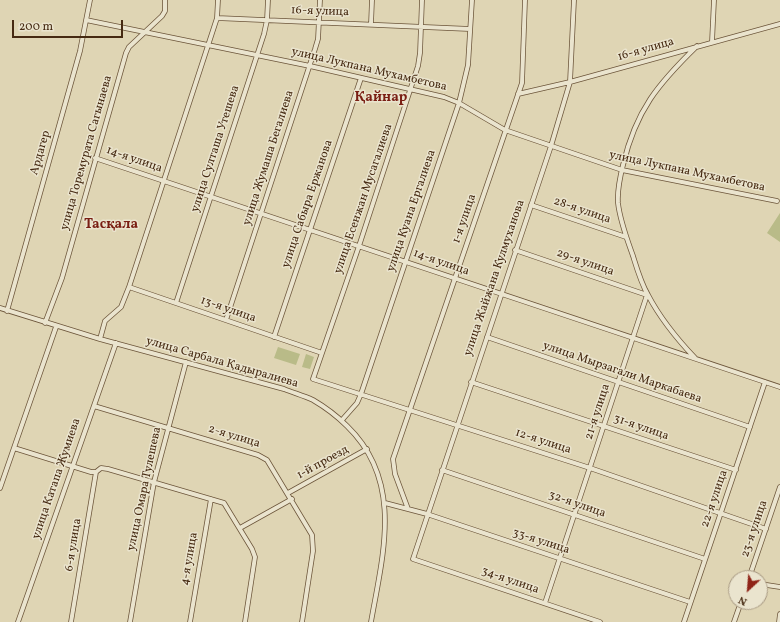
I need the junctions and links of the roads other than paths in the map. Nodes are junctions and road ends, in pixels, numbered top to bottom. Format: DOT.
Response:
graph roads {
  1 [pos="90,0"];
  2 [pos="165,0"];
  3 [pos="218,0"];
  4 [pos="268,0"];
  5 [pos="320,0"];
  6 [pos="372,0"];
  7 [pos="422,0"];
  8 [pos="472,0"];
  9 [pos="525,0"];
  10 [pos="574,0"];
  11 [pos="714,0"];
  12 [pos="217,18"];
  13 [pos="86,20"];
  14 [pos="267,20"];
  15 [pos="320,22"];
  16 [pos="371,24"];
  17 [pos="780,24"];
  18 [pos="421,26"];
  19 [pos="470,29"];
  20 [pos="144,32"];
  21 [pos="712,42"];
  22 [pos="208,45"];
  23 [pos="697,46"];
  24 [pos="257,56"];
  25 [pos="310,66"];
  26 [pos="361,78"];
  27 [pos="570,82"];
  28 [pos="411,89"];
  29 [pos="518,94"];
  30 [pos="459,103"];
  31 [pos="506,130"];
  32 [pos="551,146"];
  33 [pos="95,158"];
  34 [pos="622,170"];
  35 [pos="164,180"];
  36 [pos="211,196"];
  37 [pos="777,201"];
  38 [pos="531,205"];
  39 [pos="262,213"];
  40 [pos="310,230"];
  41 [pos="626,237"];
  42 [pos="359,246"];
  43 [pos="515,250"];
  44 [pos="406,262"];
  45 [pos="455,278"];
  46 [pos="129,287"];
  47 [pos="501,294"];
  48 [pos="647,295"];
  49 [pos="176,303"];
  50 [pos="0,308"];
  51 [pos="6,311"];
  52 [pos="226,320"];
  53 [pos="45,323"];
  54 [pos="56,326"];
  55 [pos="274,337"];
  56 [pos="487,337"];
  57 [pos="633,338"];
  58 [pos="100,339"];
  59 [pos="116,343"];
  60 [pos="322,353"];
  61 [pos="695,359"];
  62 [pos="186,362"];
  63 [pos="313,379"];
  64 [pos="471,382"];
  65 [pos="618,382"];
  66 [pos="765,382"];
  67 [pos="780,387"];
  68 [pos="361,394"];
  69 [pos="94,406"];
  70 [pos="410,409"];
  71 [pos="342,420"];
  72 [pos="457,424"];
  73 [pos="604,426"];
  74 [pos="750,427"];
  75 [pos="168,428"];
  76 [pos="14,448"];
  77 [pos="367,449"];
  78 [pos="72,467"];
  79 [pos="590,468"];
  80 [pos="442,470"];
  81 [pos="736,470"];
  82 [pos="96,472"];
  83 [pos="154,482"];
  84 [pos="0,488"];
  85 [pos="780,488"];
  86 [pos="288,493"];
  87 [pos="211,499"];
  88 [pos="292,499"];
  89 [pos="385,503"];
  90 [pos="408,509"];
  91 [pos="721,513"];
  92 [pos="427,514"];
  93 [pos="574,514"];
  94 [pos="240,528"];
  95 [pos="766,529"];
  96 [pos="560,558"];
  97 [pos="413,559"];
  98 [pos="705,559"];
  99 [pos="752,570"];
  100 [pos="768,585"];
  101 [pos="780,587"];
  102 [pos="690,602"];
  103 [pos="545,603"];
  104 [pos="738,610"];
  105 [pos="780,614"];
  106 [pos="18,622"];
  107 [pos="71,622"];
  108 [pos="130,622"];
  109 [pos="190,622"];
  110 [pos="245,622"];
  111 [pos="302,622"];
  112 [pos="371,622"];
  113 [pos="600,622"];
  114 [pos="684,622"];
  115 [pos="734,622"];
  116 [pos="779,622"];
  1 -- 13 [label="street, Ардагер"];
  2 -- 20 [label="street, улица Торемурата Сагынаева"];
  3 -- 12 [label="street"];
  4 -- 14 [label="street, улица Султаша Утешева"];
  5 -- 15 [label="street, улица Жумаша Бегалиева"];
  6 -- 16 [label="street"];
  7 -- 18 [label="street, улица Есенжан Мусагалиева"];
  8 -- 19 [label="street, улица Куана Ергалиева"];
  9 -- 29 [label="street, 1-я улица"];
  10 -- 27 [label="street, улица Жайжана Кулмуханова"];
  11 -- 21 [label="street"];
  12 -- 14 [label="street, 16-я улица"];
  12 -- 22 [label="street"];
  13 -- 20 [label="street, улица Лукпана Мухамбетова"];
  13 -- 51 [label="street, Ардагер"];
  14 -- 15 [label="street, 16-я улица"];
  14 -- 24 [label="street, улица Султаша Утешева"];
  15 -- 16 [label="street, 16-я улица"];
  15 -- 25 [label="street, улица Жумаша Бегалиева"];
  16 -- 18 [label="street, 16-я улица"];
  17 -- 21 [label="street, 16-я улица"];
  18 -- 19 [label="street, 16-я улица"];
  18 -- 28 [label="street, улица Есенжан Мусагалиева"];
  19 -- 30 [label="street, улица Куана Ергалиева"];
  20 -- 22 [label="street, улица Лукпана Мухамбетова"];
  20 -- 33 [label="street, улица Торемурата Сагынаева"];
  21 -- 23 [label="street, 16-я улица"];
  22 -- 24 [label="street, улица Лукпана Мухамбетова"];
  22 -- 35 [label="street"];
  23 -- 27 [label="street, 16-я улица"];
  23 -- 34 [label="street"];
  24 -- 25 [label="street, улица Лукпана Мухамбетова"];
  24 -- 36 [label="street, улица Султаша Утешева"];
  25 -- 26 [label="street, улица Лукпана Мухамбетова"];
  25 -- 39 [label="street, улица Жумаша Бегалиева"];
  26 -- 28 [label="street, улица Лукпана Мухамбетова"];
  26 -- 40 [label="street, улица Сабыра Ержанова"];
  27 -- 29 [label="street, 16-я улица"];
  27 -- 32 [label="street, улица Жайжана Кулмуханова"];
  28 -- 30 [label="street, улица Лукпана Мухамбетова"];
  28 -- 42 [label="street, улица Есенжан Мусагалиева"];
  29 -- 31 [label="street, 1-я улица"];
  30 -- 31 [label="street, улица Лукпана Мухамбетова"];
  30 -- 44 [label="street, улица Куана Ергалиева"];
  31 -- 32 [label="street, улица Лукпана Мухамбетова"];
  31 -- 45 [label="street, 1-я улица"];
  32 -- 34 [label="street, улица Лукпана Мухамбетова"];
  32 -- 38 [label="street, улица Жайжана Кулмуханова"];
  33 -- 35 [label="street, 14-я улица"];
  33 -- 53 [label="street, улица Торемурата Сагынаева"];
  34 -- 37 [label="street, улица Лукпана Мухамбетова"];
  34 -- 41 [label="street"];
  35 -- 36 [label="street, 14-я улица"];
  35 -- 46 [label="street"];
  36 -- 39 [label="street, 14-я улица"];
  36 -- 49 [label="street, улица Султаша Утешева"];
  38 -- 41 [label="street, 28-я улица"];
  38 -- 43 [label="street, улица Жайжана Кулмуханова"];
  39 -- 40 [label="street, 14-я улица"];
  39 -- 52 [label="street, улица Жумаша Бегалиева"];
  40 -- 42 [label="street, 14-я улица"];
  40 -- 55 [label="street, улица Сабыра Ержанова"];
  41 -- 48 [label="street"];
  42 -- 44 [label="street, 14-я улица"];
  42 -- 60 [label="street, улица Есенжан Мусагалиева"];
  43 -- 47 [label="street, улица Жайжана Кулмуханова"];
  43 -- 48 [label="street, 29-я улица"];
  44 -- 45 [label="street, 14-я улица"];
  44 -- 68 [label="street, улица Куана Ергалиева"];
  45 -- 47 [label="street, 14-я улица"];
  45 -- 70 [label="street, 1-я улица"];
  46 -- 49 [label="street, 13-я улица"];
  46 -- 58 [label="street"];
  47 -- 56 [label="street, улица Жайжана Кулмуханова"];
  47 -- 57 [label="street, 14-я улица"];
  48 -- 57 [label="street, 21-я улица"];
  48 -- 61 [label="street"];
  49 -- 52 [label="street, 13-я улица"];
  50 -- 51 [label="street, улица Сарбала Қадыралиева"];
  51 -- 53 [label="street, улица Сарбала Қадыралиева"];
  52 -- 55 [label="street, 13-я улица"];
  53 -- 54 [label="street, улица Сарбала Қадыралиева"];
  54 -- 58 [label="street, улица Сарбала Қадыралиева"];
  54 -- 76 [label="street"];
  55 -- 60 [label="street, 13-я улица"];
  56 -- 64 [label="street, улица Жайжана Кулмуханова"];
  56 -- 65 [label="street, улица Мырзагали Маркабаева"];
  57 -- 61 [label="street, 14-я улица"];
  57 -- 65 [label="street, 21-я улица"];
  58 -- 59 [label="street, улица Сарбала Қадыралиева"];
  59 -- 62 [label="street, улица Сарбала Қадыралиева"];
  59 -- 69 [label="street, улица Катапа Жумиева"];
  60 -- 63 [label="street, улица Есенжан Мусагалиева"];
  61 -- 66 [label="street, 14-я улица"];
  62 -- 71 [label="street, улица Сарбала Қадыралиева"];
  62 -- 75 [label="street, улица Омара Тулешева"];
  63 -- 68 [label="street, 12-я улица"];
  64 -- 72 [label="street, улица Жайжана Кулмуханова"];
  64 -- 73 [label="street, 31-я улица"];
  65 -- 73 [label="street, 21-я улица"];
  65 -- 74 [label="street, улица Мырзагали Маркабаева"];
  66 -- 67 [label="street, 14-я улица"];
  66 -- 74 [label="street, 22-я улица"];
  68 -- 70 [label="street, 12-я улица"];
  68 -- 71 [label="street, улица Куана Ергалиева"];
  69 -- 75 [label="street, 2-я улица"];
  69 -- 78 [label="street, улица Катапа Жумиева"];
  70 -- 72 [label="street, 12-я улица"];
  70 -- 90 [label="street, 1-я улица"];
  71 -- 77 [label="street, улица Сарбала Қадыралиева"];
  72 -- 79 [label="street, 12-я улица"];
  72 -- 80 [label="street, улица Жайжана Кулмуханова"];
  73 -- 79 [label="street, 21-я улица"];
  73 -- 81 [label="street, 31-я улица"];
  74 -- 81 [label="street, 22-я улица"];
  75 -- 83 [label="street, улица Омара Тулешева"];
  75 -- 86 [label="street, 2-я улица"];
  76 -- 78 [label="street"];
  76 -- 84 [label="street"];
  77 -- 86 [label="street, 1-й проезд"];
  77 -- 89 [label="street, улица Сарбала Қадыралиева"];
  78 -- 82 [label="street"];
  78 -- 106 [label="street, улица Катапа Жумиева"];
  79 -- 91 [label="street, 12-я улица"];
  79 -- 93 [label="street, 21-я улица"];
  80 -- 92 [label="street, улица Жайжана Кулмуханова"];
  80 -- 93 [label="street, 32-я улица"];
  81 -- 91 [label="street, 22-я улица"];
  82 -- 83 [label="street"];
  82 -- 107 [label="street, 6-я улица"];
  83 -- 87 [label="street"];
  83 -- 108 [label="street, улица Омара Тулешева"];
  85 -- 95 [label="street, 23-я улица"];
  86 -- 88 [label="street, 2-я улица"];
  87 -- 94 [label="street"];
  87 -- 109 [label="street, 4-я улица"];
  88 -- 94 [label="street"];
  88 -- 111 [label="street, 2-я улица"];
  89 -- 90 [label="street, 33-я улица"];
  89 -- 112 [label="street, улица Сарбала Қадыралиева"];
  90 -- 92 [label="street, 33-я улица"];
  91 -- 95 [label="street, 12-я улица"];
  91 -- 98 [label="street, 22-я улица"];
  92 -- 96 [label="street, 33-я улица"];
  92 -- 97 [label="street, улица Жайжана Кулмуханова"];
  93 -- 96 [label="street, 21-я улица"];
  93 -- 98 [label="street, 32-я улица"];
  94 -- 110 [label="street"];
  95 -- 99 [label="street, 23-я улица"];
  96 -- 102 [label="street, 33-я улица"];
  96 -- 103 [label="street, 21-я улица"];
  97 -- 103 [label="street, 34-я улица"];
  98 -- 102 [label="street, 22-я улица"];
  100 -- 101 [label="street"];
  102 -- 114 [label="street, 22-я улица"];
  103 -- 113 [label="street, 34-я улица"];
  104 -- 115 [label="street"];
  105 -- 116 [label="street"];
}
